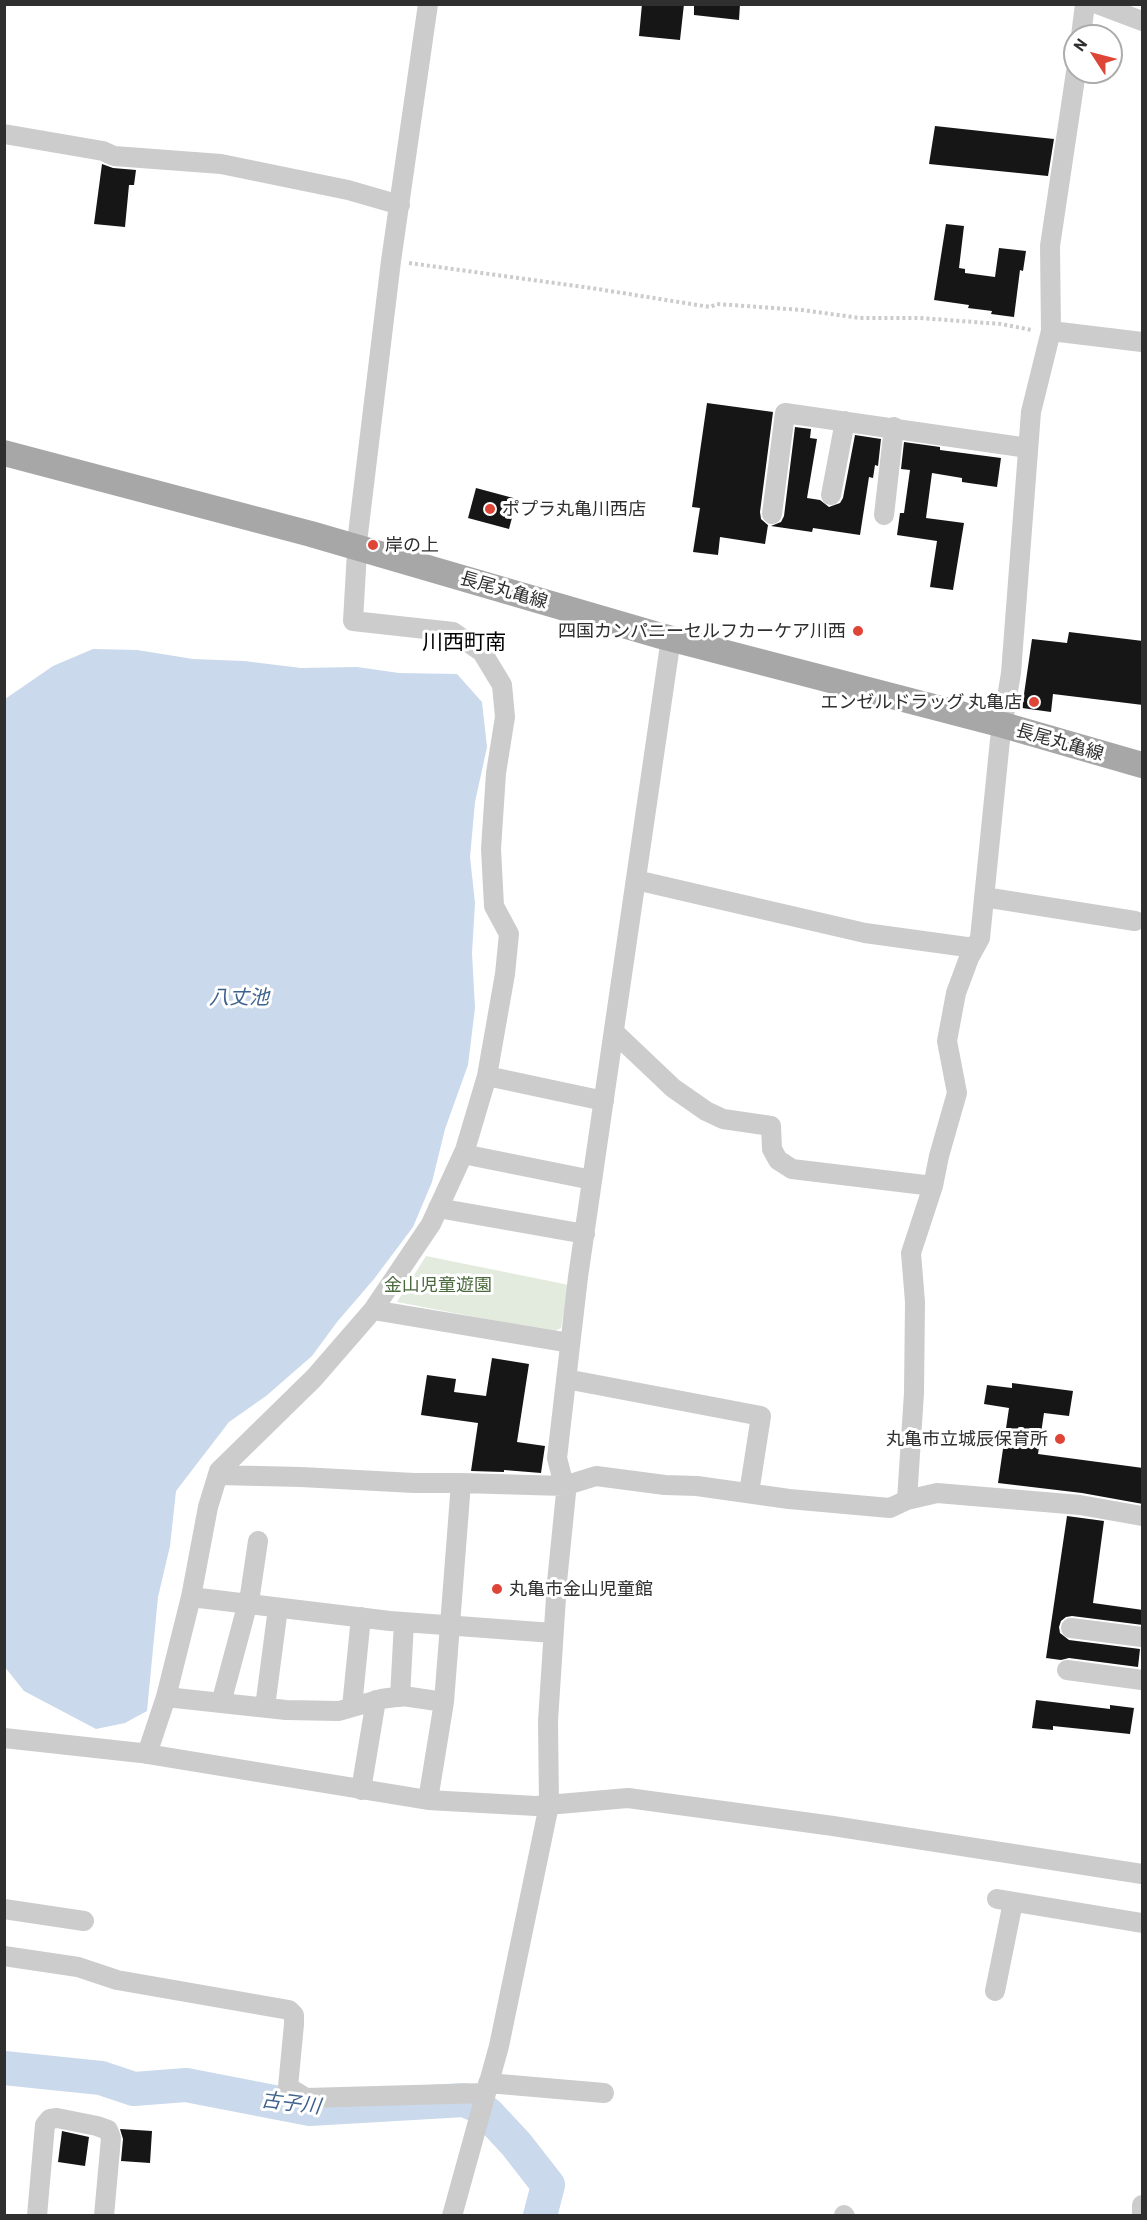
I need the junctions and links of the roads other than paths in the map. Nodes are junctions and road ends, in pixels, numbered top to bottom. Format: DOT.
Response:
graph roads {
  1 [pos="428,4"];
  2 [pos="1085,4"];
  3 [pos="1096,4"];
  4 [pos="1143,21"];
  5 [pos="1082,24"];
  6 [pos="1074,84"];
  7 [pos="4,134"];
  8 [pos="400,205"];
  9 [pos="1051,331"];
  10 [pos="1143,342"];
  11 [pos="844,421"];
  12 [pos="894,427"];
  13 [pos="1028,448"];
  14 [pos="4,453"];
  15 [pos="831,495"];
  16 [pos="772,514"];
  17 [pos="884,515"];
  18 [pos="357,548"];
  19 [pos="671,638"];
  20 [pos="1003,725"];
  21 [pos="1143,765"];
  22 [pos="636,880"];
  23 [pos="984,897"];
  24 [pos="1135,921"];
  25 [pos="975,948"];
  26 [pos="614,1032"];
  27 [pos="487,1077"];
  28 [pos="604,1101"];
  29 [pos="463,1154"];
  30 [pos="592,1180"];
  31 [pos="933,1186"];
  32 [pos="438,1208"];
  33 [pos="585,1234"];
  34 [pos="373,1310"];
  35 [pos="570,1343"];
  36 [pos="566,1379"];
  37 [pos="218,1475"];
  38 [pos="461,1483"];
  39 [pos="564,1486"];
  40 [pos="749,1493"];
  41 [pos="907,1500"];
  42 [pos="1143,1516"];
  43 [pos="258,1540"];
  44 [pos="191,1597"];
  45 [pos="247,1604"];
  46 [pos="278,1608"];
  47 [pos="361,1617"];
  48 [pos="404,1622"];
  49 [pos="450,1625"];
  50 [pos="1071,1628"];
  51 [pos="553,1633"];
  52 [pos="1143,1637"];
  53 [pos="1067,1670"];
  54 [pos="1143,1680"];
  55 [pos="166,1697"];
  56 [pos="399,1697"];
  57 [pos="376,1700"];
  58 [pos="444,1702"];
  59 [pos="221,1703"];
  60 [pos="265,1707"];
  61 [pos="352,1707"];
  62 [pos="4,1738"];
  63 [pos="147,1754"];
  64 [pos="361,1790"];
  65 [pos="428,1800"];
  66 [pos="549,1805"];
  67 [pos="1143,1874"];
  68 [pos="4,1909"];
  69 [pos="84,1921"];
  70 [pos="1143,1923"];
  71 [pos="4,1956"];
  72 [pos="995,1991"];
  73 [pos="486,2090"];
  74 [pos="603,2093"];
  75 [pos="1143,2205"];
  76 [pos="37,2216"];
  77 [pos="104,2216"];
  78 [pos="452,2216"];
  79 [pos="1142,2216"];
  1 -- 8 [label="street"];
  2 -- 5 [label="street"];
  3 -- 4 [label="street"];
  6 -- 9 [label="street"];
  7 -- 8 [label="street"];
  8 -- 18 [label="street"];
  9 -- 10 [label="street"];
  9 -- 13 [label="street"];
  11 -- 12 [label="street"];
  11 -- 15 [label="street"];
  11 -- 16 [label="street"];
  12 -- 13 [label="street"];
  12 -- 17 [label="street"];
  13 -- 20 [label="street"];
  14 -- 18 [label="main road, 長尾丸亀線"];
  18 -- 19 [label="main road, 長尾丸亀線"];
  18 -- 27 [label="street"];
  19 -- 20 [label="main road, 長尾丸亀線"];
  19 -- 22 [label="street"];
  20 -- 21 [label="main road, 長尾丸亀線"];
  20 -- 23 [label="street"];
  22 -- 25 [label="street"];
  22 -- 26 [label="street"];
  23 -- 24 [label="street"];
  23 -- 25 [label="street"];
  25 -- 31 [label="street"];
  26 -- 28 [label="street"];
  26 -- 31 [label="street"];
  27 -- 28 [label="street"];
  27 -- 29 [label="street"];
  28 -- 30 [label="street"];
  29 -- 30 [label="street"];
  29 -- 32 [label="street"];
  30 -- 33 [label="street"];
  31 -- 41 [label="street"];
  32 -- 33 [label="street"];
  32 -- 34 [label="street"];
  33 -- 35 [label="street"];
  34 -- 35 [label="street"];
  34 -- 37 [label="street"];
  35 -- 36 [label="street"];
  36 -- 39 [label="street"];
  36 -- 40 [label="street"];
  37 -- 38 [label="street"];
  37 -- 44 [label="street"];
  38 -- 39 [label="street"];
  38 -- 49 [label="street"];
  39 -- 40 [label="street"];
  39 -- 51 [label="street"];
  40 -- 41 [label="street"];
  41 -- 42 [label="street"];
  43 -- 45 [label="street"];
  44 -- 45 [label="street"];
  44 -- 55 [label="street"];
  45 -- 46 [label="street"];
  45 -- 59 [label="street"];
  46 -- 47 [label="street"];
  46 -- 60 [label="street"];
  47 -- 48 [label="street"];
  47 -- 61 [label="street"];
  48 -- 49 [label="street"];
  48 -- 56 [label="street"];
  49 -- 51 [label="street"];
  49 -- 58 [label="street"];
  50 -- 52 [label="street"];
  51 -- 66 [label="street"];
  53 -- 54 [label="street"];
  55 -- 59 [label="street"];
  55 -- 63 [label="street"];
  56 -- 57 [label="street"];
  56 -- 58 [label="street"];
  57 -- 61 [label="street"];
  57 -- 64 [label="street"];
  58 -- 65 [label="street"];
  59 -- 60 [label="street"];
  60 -- 61 [label="street"];
  62 -- 63 [label="street"];
  63 -- 64 [label="street"];
  64 -- 65 [label="street"];
  65 -- 66 [label="street"];
  66 -- 67 [label="street"];
  66 -- 73 [label="street"];
  68 -- 69 [label="street"];
  70 -- 72 [label="street"];
  71 -- 73 [label="street"];
  73 -- 74 [label="street"];
  73 -- 78 [label="street"];
  75 -- 79 [label="street"];
  76 -- 77 [label="street"];
}
